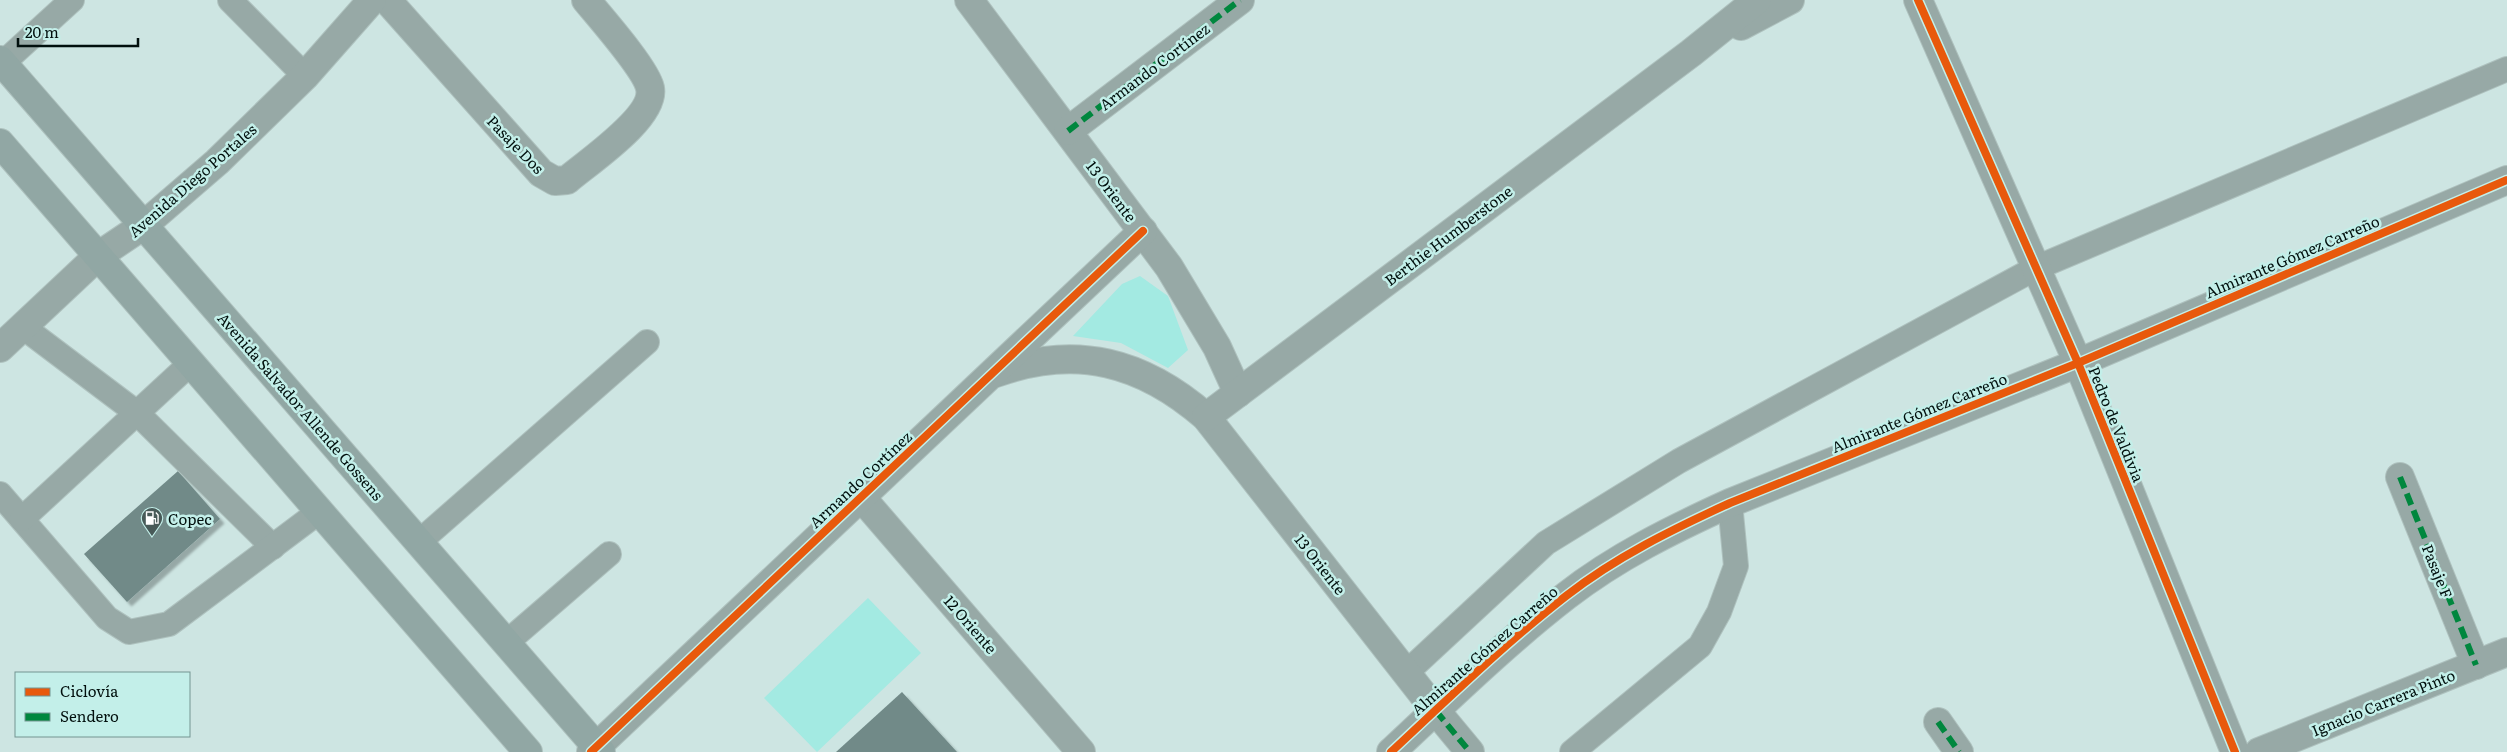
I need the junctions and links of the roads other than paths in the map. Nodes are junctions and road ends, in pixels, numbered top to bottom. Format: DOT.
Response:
graph roads {
  1 [pos="72,0"];
  2 [pos="230,0"];
  3 [pos="372,0"];
  4 [pos="387,0"];
  5 [pos="586,0"];
  6 [pos="969,0"];
  7 [pos="1240,0"];
  8 [pos="1757,0"];
  9 [pos="1790,0"];
  10 [pos="1918,0"];
  11 [pos="1691,53"];
  12 [pos="1,62"];
  13 [pos="2507,70"];
  14 [pos="305,76"];
  15 [pos="1068,132"];
  16 [pos="0,143"];
  17 [pos="2507,180"];
  18 [pos="144,225"];
  19 [pos="1143,231"];
  20 [pos="98,256"];
  21 [pos="2036,268"];
  22 [pos="23,327"];
  23 [pos="647,342"];
  24 [pos="0,348"];
  25 [pos="2078,363"];
  26 [pos="191,364"];
  27 [pos="990,376"];
  28 [pos="1238,393"];
  29 [pos="137,414"];
  30 [pos="1206,417"];
  31 [pos="2400,476"];
  32 [pos="0,494"];
  33 [pos="861,497"];
  34 [pos="1730,503"];
  35 [pos="320,511"];
  36 [pos="22,519"];
  37 [pos="419,542"];
  38 [pos="273,547"];
  39 [pos="609,554"];
  40 [pos="506,643"];
  41 [pos="2507,652"];
  42 [pos="2476,665"];
  43 [pos="1406,673"];
  44 [pos="1436,711"];
  45 [pos="1938,722"];
  46 [pos="596,750"];
  47 [pos="528,752"];
  48 [pos="1081,752"];
  49 [pos="1391,752"];
  50 [pos="1470,752"];
  51 [pos="1572,752"];
  52 [pos="1959,752"];
  53 [pos="2235,752"];
  54 [pos="2259,752"];
  1 -- 12 [label="lane"];
  2 -- 14 [label="lane"];
  3 -- 14 [label="street, Avenida Diego Portales"];
  4 -- 5 [label="street, Pasaje Dos"];
  6 -- 15 [label="street, 13 Oriente"];
  7 -- 15 [label="street, Armando Cortínez"];
  8 -- 11 [label="street, Berthie Humberstone"];
  9 -- 11 [label="street, Berthie Humberstone"];
  10 -- 21 [label="street, Pedro de Valdivia"];
  11 -- 28 [label="street, Berthie Humberstone"];
  12 -- 18 [label="main road, Avenida Salvador Allende Gossens"];
  13 -- 21 [label="lane"];
  14 -- 18 [label="street, Avenida Diego Portales"];
  15 -- 19 [label="street, 13 Oriente"];
  16 -- 20 [label="main road"];
  17 -- 25 [label="street, Almirante Gómez Carreño"];
  18 -- 20 [label="street, Avenida Diego Portales"];
  18 -- 37 [label="main road, Avenida Salvador Allende Gossens"];
  19 -- 27 [label="street, Armando Cortínez"];
  19 -- 28 [label="street, 13 Oriente"];
  20 -- 22 [label="street, Avenida Diego Portales"];
  20 -- 26 [label="main road"];
  21 -- 25 [label="street, Pedro de Valdivia"];
  21 -- 43 [label="lane"];
  22 -- 24 [label="street, Avenida Diego Portales"];
  22 -- 29 [label="lane"];
  23 -- 37 [label="lane"];
  25 -- 34 [label="street, Almirante Gómez Carreño"];
  25 -- 53 [label="street, Pedro de Valdivia"];
  26 -- 29 [label="lane"];
  26 -- 35 [label="main road"];
  27 -- 30 [label="street, 13 Oriente"];
  27 -- 33 [label="street, Armando Cortínez"];
  28 -- 30 [label="street, Berthie Humberstone"];
  29 -- 36 [label="lane"];
  29 -- 38 [label="lane"];
  30 -- 43 [label="street, 13 Oriente"];
  31 -- 42 [label="street, Pasaje F"];
  32 -- 36 [label="lane"];
  33 -- 46 [label="street, Armando Cortínez"];
  33 -- 48 [label="street, 12 Oriente"];
  34 -- 44 [label="street, Almirante Gómez Carreño"];
  34 -- 51 [label="lane"];
  35 -- 38 [label="lane"];
  35 -- 47 [label="main road"];
  36 -- 38 [label="lane"];
  37 -- 40 [label="main road, Avenida Salvador Allende Gossens"];
  39 -- 40 [label="lane"];
  40 -- 46 [label="main road, Avenida Salvador Allende Gossens"];
  41 -- 42 [label="street, Ignacio Carrera Pinto"];
  42 -- 54 [label="street, Ignacio Carrera Pinto"];
  43 -- 44 [label="street, 13 Oriente"];
  44 -- 49 [label="street, Almirante Gómez Carreño"];
  44 -- 50 [label="street, 13 Oriente"];
  45 -- 52 [label="street"];
}
